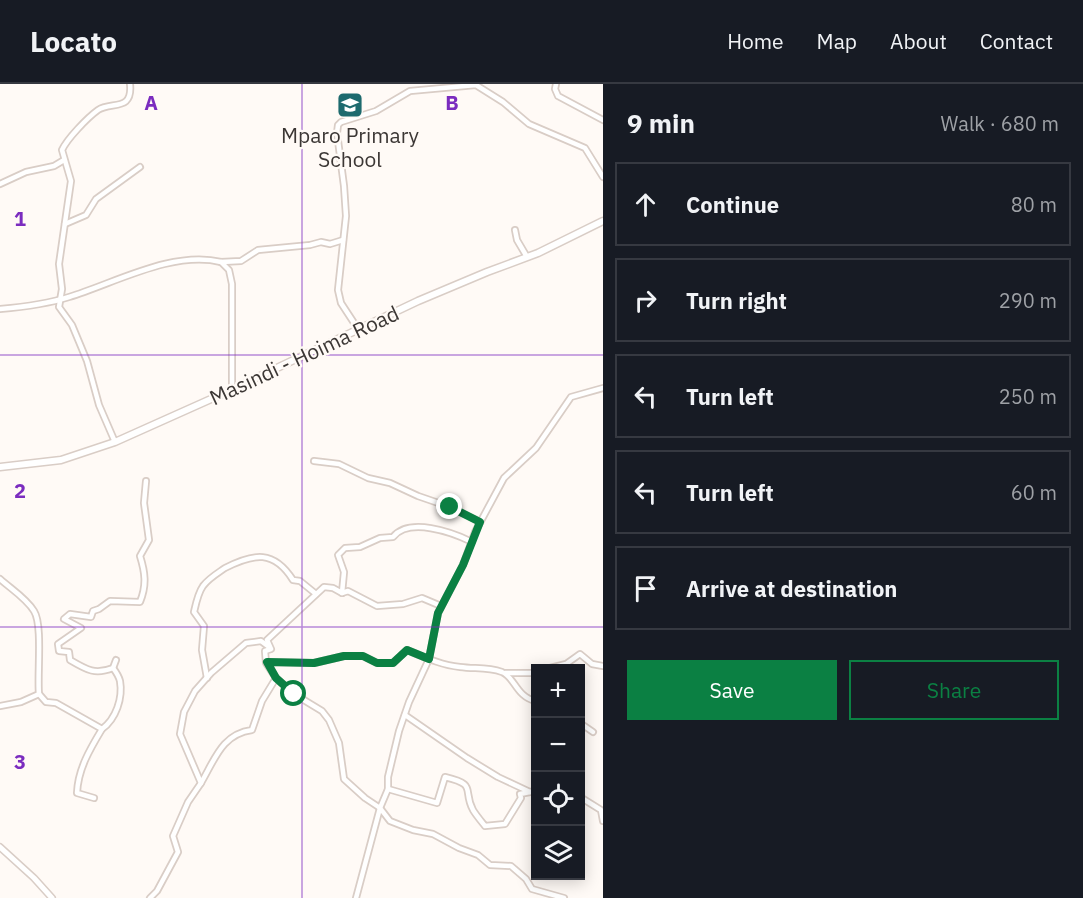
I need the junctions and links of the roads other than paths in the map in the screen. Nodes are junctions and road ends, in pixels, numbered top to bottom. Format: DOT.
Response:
graph roads {
  1 [pos="130,84"];
  2 [pos="556,84"];
  3 [pos="603,120"];
  4 [pos="64,160"];
  5 [pos="140,167"];
  6 [pos="603,177"];
  7 [pos="0,184"];
  8 [pos="603,221"];
  9 [pos="65,224"];
  10 [pos="515,230"];
  11 [pos="343,240"];
  12 [pos="527,257"];
  13 [pos="221,262"];
  14 [pos="61,299"];
  15 [pos="0,309"];
  16 [pos="357,328"];
  17 [pos="232,388"];
  18 [pos="603,388"];
  19 [pos="115,442"];
  20 [pos="314,462"];
  21 [pos="0,467"];
  22 [pos="146,482"];
  23 [pos="480,522"];
  24 [pos="472,542"];
  25 [pos="0,579"];
  26 [pos="342,593"];
  27 [pos="316,594"];
  28 [pos="441,606"];
  29 [pos="271,648"];
  30 [pos="429,659"];
  31 [pos="116,660"];
  32 [pos="267,662"];
  33 [pos="566,664"];
  34 [pos="603,666"];
  35 [pos="114,668"];
  36 [pos="505,673"];
  37 [pos="531,673"];
  38 [pos="207,678"];
  39 [pos="276,678"];
  40 [pos="39,694"];
  41 [pos="531,699"];
  42 [pos="0,706"];
  43 [pos="405,715"];
  44 [pos="585,726"];
  45 [pos="102,729"];
  46 [pos="593,732"];
  47 [pos="201,783"];
  48 [pos="388,789"];
  49 [pos="531,790"];
  50 [pos="531,791"];
  51 [pos="94,798"];
  52 [pos="585,800"];
  53 [pos="380,808"];
  54 [pos="602,810"];
  55 [pos="603,821"];
  56 [pos="0,847"];
  57 [pos="44,895"];
  58 [pos="52,898"];
  59 [pos="150,898"];
  60 [pos="356,898"];
  61 [pos="564,898"];
  1 -- 4 [label="street"];
  2 -- 3 [label="street"];
  4 -- 7 [label="street"];
  4 -- 9 [label="street"];
  5 -- 9 [label="street"];
  6 -- 11 [label="street"];
  8 -- 12 [label="main road, Masindi - Hoima Road"];
  9 -- 14 [label="street"];
  10 -- 12 [label="street"];
  11 -- 13 [label="street"];
  11 -- 16 [label="street"];
  12 -- 16 [label="main road, Masindi - Hoima Road"];
  13 -- 14 [label="street"];
  13 -- 17 [label="street"];
  14 -- 15 [label="street"];
  14 -- 19 [label="street"];
  16 -- 17 [label="main road, Masindi - Hoima Road"];
  17 -- 19 [label="main road, Masindi - Hoima Road"];
  18 -- 23 [label="street"];
  19 -- 21 [label="main road, Masindi - Hoima Road"];
  20 -- 23 [label="street"];
  22 -- 35 [label="street"];
  23 -- 24 [label="street"];
  24 -- 26 [label="street"];
  24 -- 28 [label="street"];
  25 -- 40 [label="street"];
  26 -- 27 [label="street"];
  26 -- 28 [label="street"];
  27 -- 29 [label="street"];
  27 -- 38 [label="street"];
  28 -- 30 [label="street"];
  29 -- 32 [label="street"];
  29 -- 38 [label="street"];
  30 -- 32 [label="street"];
  30 -- 36 [label="street"];
  30 -- 43 [label="street"];
  31 -- 35 [label="street"];
  32 -- 39 [label="street"];
  33 -- 34 [label="street"];
  35 -- 45 [label="street"];
  36 -- 37 [label="street"];
  36 -- 41 [label="street"];
  38 -- 47 [label="street"];
  39 -- 47 [label="street"];
  39 -- 53 [label="street"];
  40 -- 42 [label="street"];
  40 -- 45 [label="street"];
  43 -- 48 [label="street"];
  43 -- 49 [label="street"];
  44 -- 46 [label="street"];
  45 -- 51 [label="street"];
  47 -- 59 [label="street"];
  48 -- 50 [label="street"];
  48 -- 53 [label="street"];
  52 -- 54 [label="street"];
  53 -- 60 [label="street"];
  53 -- 61 [label="street"];
  54 -- 55 [label="street"];
  56 -- 57 [label="street"];
  57 -- 58 [label="street"];
}
